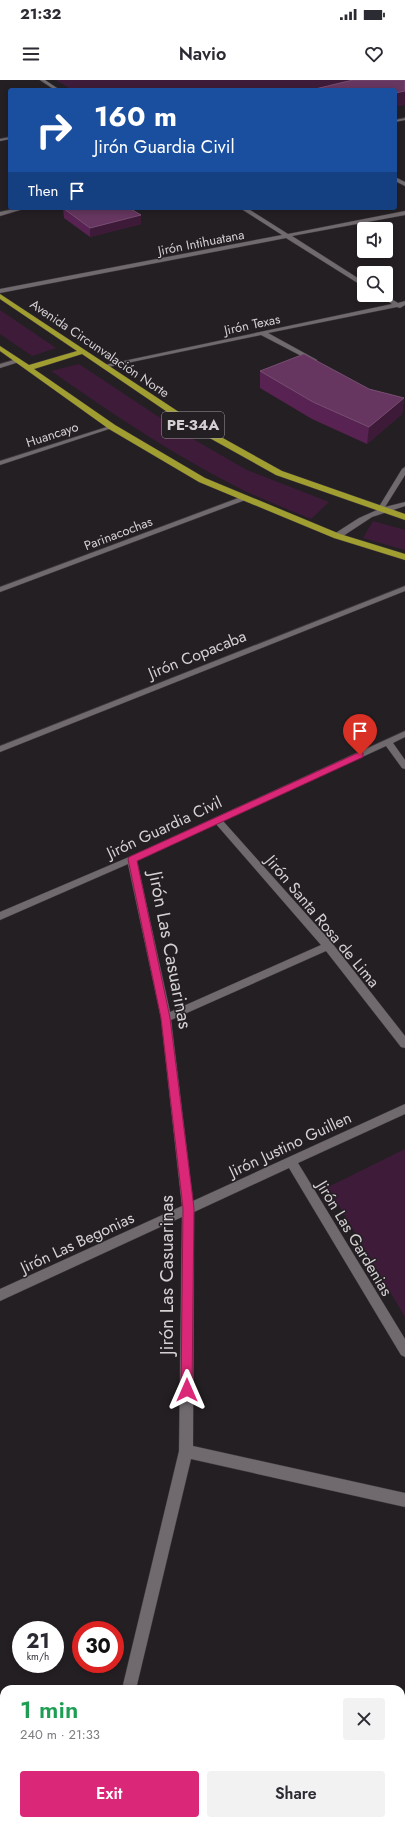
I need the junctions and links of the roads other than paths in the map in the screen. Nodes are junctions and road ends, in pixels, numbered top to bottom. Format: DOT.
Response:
graph roads {
  1 [pos="42,80"];
  2 [pos="55,88"];
  3 [pos="16,210"];
  4 [pos="246,210"];
  5 [pos="405,213"];
  6 [pos="0,214"];
  7 [pos="287,237"];
  8 [pos="357,281"];
  9 [pos="0,291"];
  10 [pos="0,296"];
  11 [pos="392,302"];
  12 [pos="405,303"];
  13 [pos="397,305"];
  14 [pos="405,309"];
  15 [pos="262,333"];
  16 [pos="0,348"];
  17 [pos="81,352"];
  18 [pos="17,361"];
  19 [pos="318,363"];
  20 [pos="0,366"];
  21 [pos="103,366"];
  22 [pos="28,368"];
  23 [pos="112,427"];
  24 [pos="0,463"];
  25 [pos="405,469"];
  26 [pos="244,499"];
  27 [pos="405,504"];
  28 [pos="380,510"];
  29 [pos="405,517"];
  30 [pos="337,536"];
  31 [pos="405,557"];
  32 [pos="405,588"];
  33 [pos="0,590"];
  34 [pos="405,734"];
  35 [pos="388,742"];
  36 [pos="0,748"];
  37 [pos="405,766"];
  38 [pos="217,820"];
  39 [pos="132,859"];
  40 [pos="0,916"];
  41 [pos="328,946"];
  42 [pos="166,1018"];
  43 [pos="405,1044"];
  44 [pos="405,1109"];
  45 [pos="291,1161"];
  46 [pos="188,1208"];
  47 [pos="0,1295"];
  48 [pos="405,1350"];
  49 [pos="186,1451"];
  50 [pos="405,1500"];
  51 [pos="130,1685"];
  1 -- 2 [label="street"];
  3 -- 6 [label="street"];
  4 -- 7 [label="street"];
  5 -- 7 [label="street, Jirón Intihuatana"];
  7 -- 8 [label="street"];
  7 -- 9 [label="street, Jirón Intihuatana"];
  10 -- 17 [label="highway, Avenida Circunvalación Norte / PE-34A"];
  11 -- 13 [label="street"];
  12 -- 13 [label="street, Jirón Texas"];
  13 -- 14 [label="street"];
  13 -- 15 [label="street, Jirón Texas"];
  15 -- 19 [label="street"];
  15 -- 21 [label="street, Jirón Texas"];
  16 -- 18 [label="highway, PE-34A"];
  17 -- 21 [label="highway, Avenida Circunvalación Norte / PE-34A"];
  17 -- 22 [label="highway"];
  18 -- 20 [label="street"];
  18 -- 22 [label="highway, PE-34A"];
  21 -- 28 [label="highway, Avenida Circunvalación Norte / PE-34A"];
  22 -- 23 [label="highway, PE-34A"];
  23 -- 24 [label="street, Huancayo"];
  23 -- 26 [label="highway, PE-34A"];
  25 -- 28 [label="street"];
  26 -- 30 [label="highway, PE-34A"];
  26 -- 33 [label="street, Parinacochas"];
  27 -- 28 [label="street"];
  28 -- 29 [label="highway, Avenida Circunvalación Norte / PE-34A"];
  28 -- 30 [label="street"];
  30 -- 31 [label="highway, PE-34A"];
  32 -- 36 [label="street, Jirón Copacaba"];
  34 -- 35 [label="street, Jirón Guardia Civil"];
  35 -- 37 [label="street"];
  35 -- 38 [label="street, Jirón Guardia Civil"];
  38 -- 39 [label="street, Jirón Guardia Civil"];
  38 -- 41 [label="street, Jirón Santa Rosa de Lima"];
  39 -- 40 [label="street, Jirón Guardia Civil"];
  39 -- 42 [label="street, Jirón Las Casuarinas"];
  41 -- 42 [label="street"];
  41 -- 43 [label="street, Jirón Santa Rosa de Lima"];
  42 -- 46 [label="street, Jirón Las Casuarinas"];
  44 -- 45 [label="street, Jirón Justino Guillen"];
  45 -- 46 [label="street, Jirón Justino Guillen"];
  45 -- 48 [label="street, Jirón Las Gardenias"];
  46 -- 47 [label="street, Jirón Las Begonias"];
  46 -- 49 [label="street, Jirón Las Casuarinas"];
  49 -- 50 [label="street"];
  49 -- 51 [label="street, Jirón Las Casuarinas"];
}
